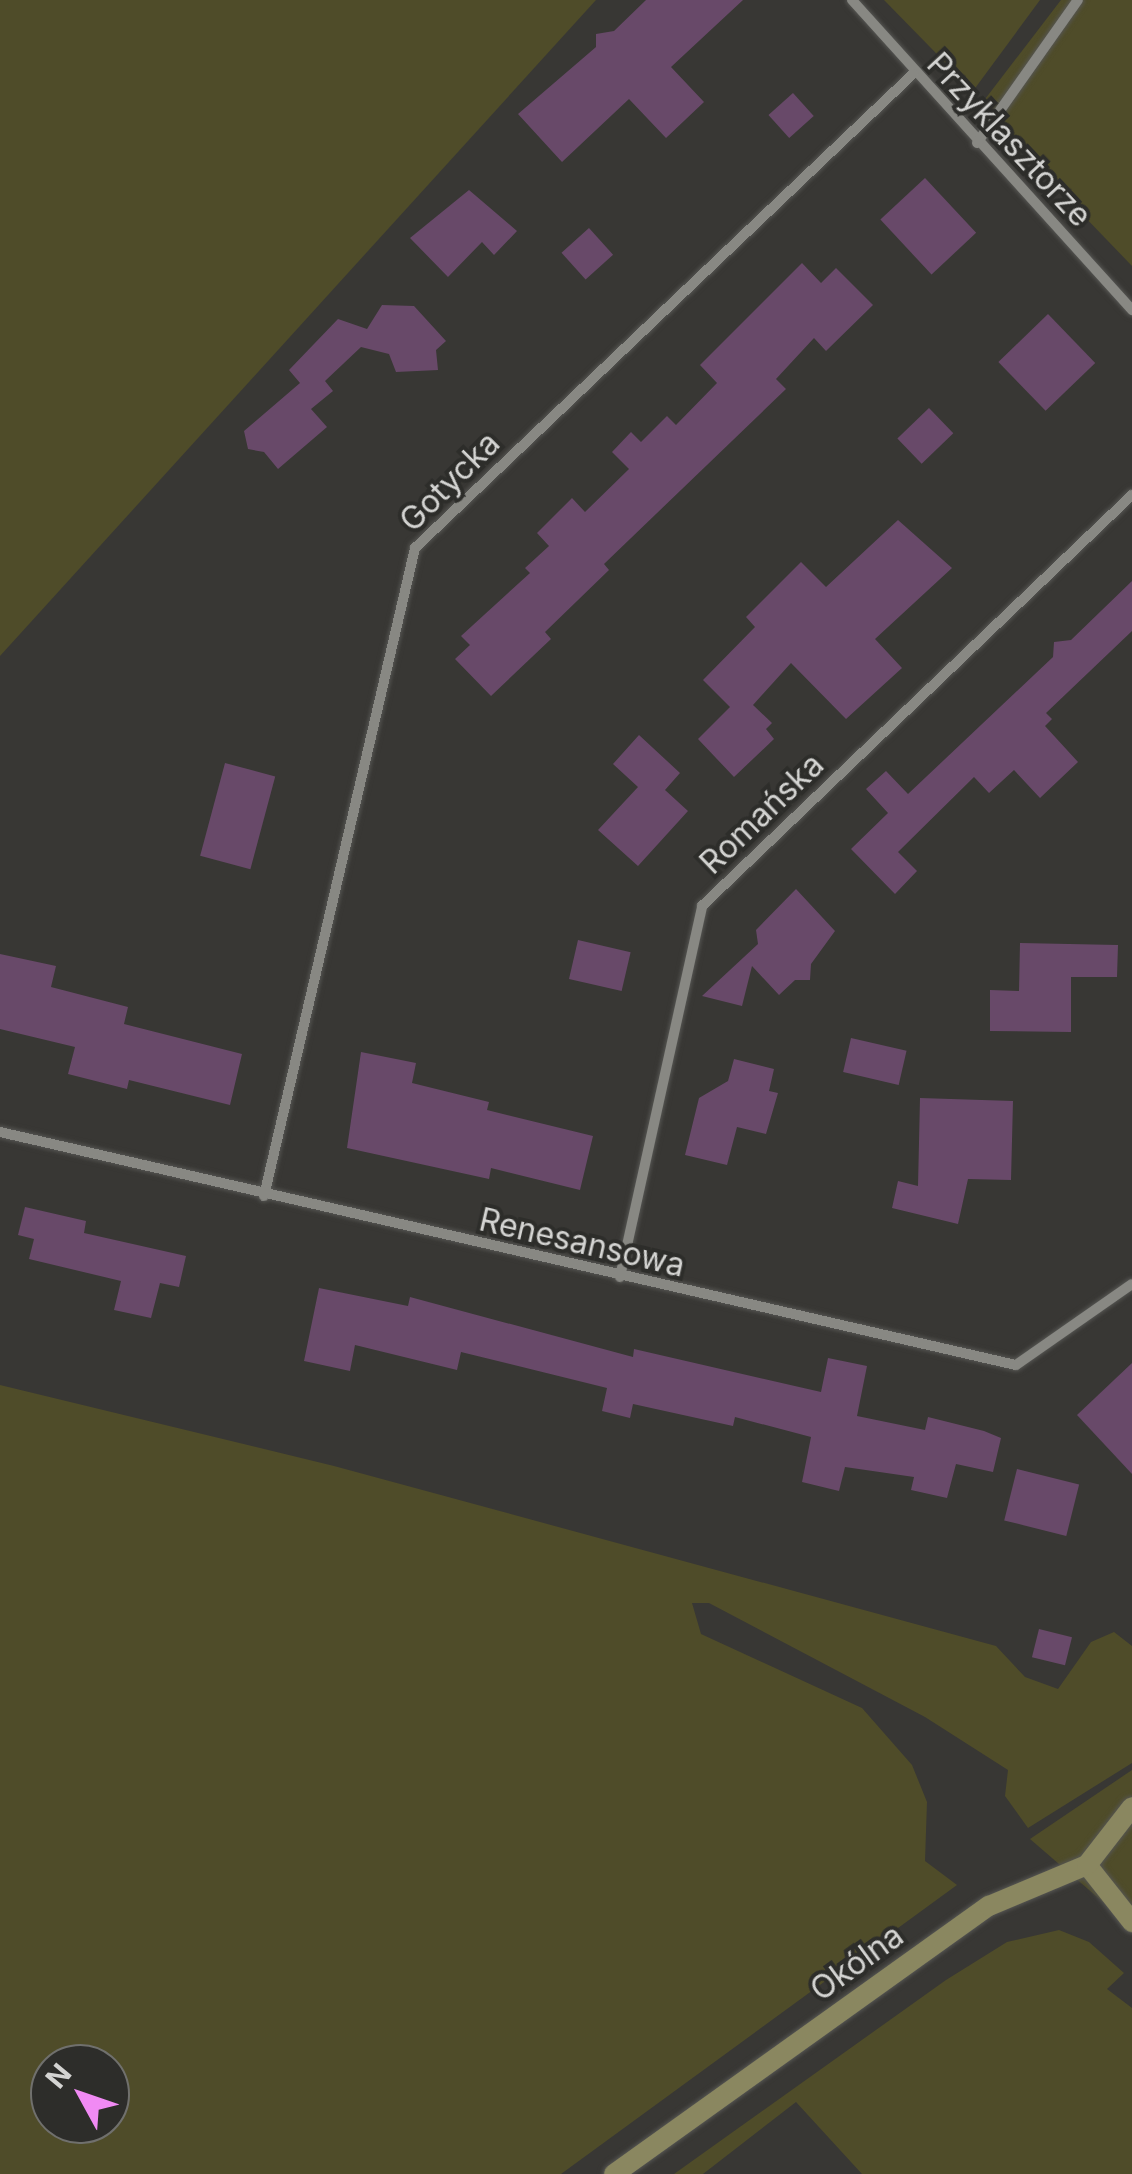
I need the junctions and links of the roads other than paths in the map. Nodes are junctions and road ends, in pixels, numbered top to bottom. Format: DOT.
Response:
graph roads {
  1 [pos="852,0"];
  2 [pos="1078,0"];
  3 [pos="913,74"];
  4 [pos="977,143"];
  5 [pos="1132,310"];
  6 [pos="1132,496"];
  7 [pos="0,1132"];
  8 [pos="264,1196"];
  9 [pos="620,1277"];
  10 [pos="1132,1284"];
  11 [pos="1132,1807"];
  12 [pos="1087,1865"];
  13 [pos="1132,1922"];
  14 [pos="614,2174"];
  1 -- 3 [label="street, Przyklasztorze"];
  2 -- 4 [label="street"];
  3 -- 4 [label="street, Przyklasztorze"];
  3 -- 8 [label="street, Gotycka"];
  4 -- 5 [label="street, Przyklasztorze"];
  6 -- 9 [label="street, Romańska"];
  7 -- 8 [label="street, Renesansowa"];
  8 -- 9 [label="street, Renesansowa"];
  9 -- 10 [label="street, Renesansowa"];
  11 -- 12 [label="street, Okólna"];
  12 -- 13 [label="street"];
  12 -- 14 [label="street, Okólna"];
}
